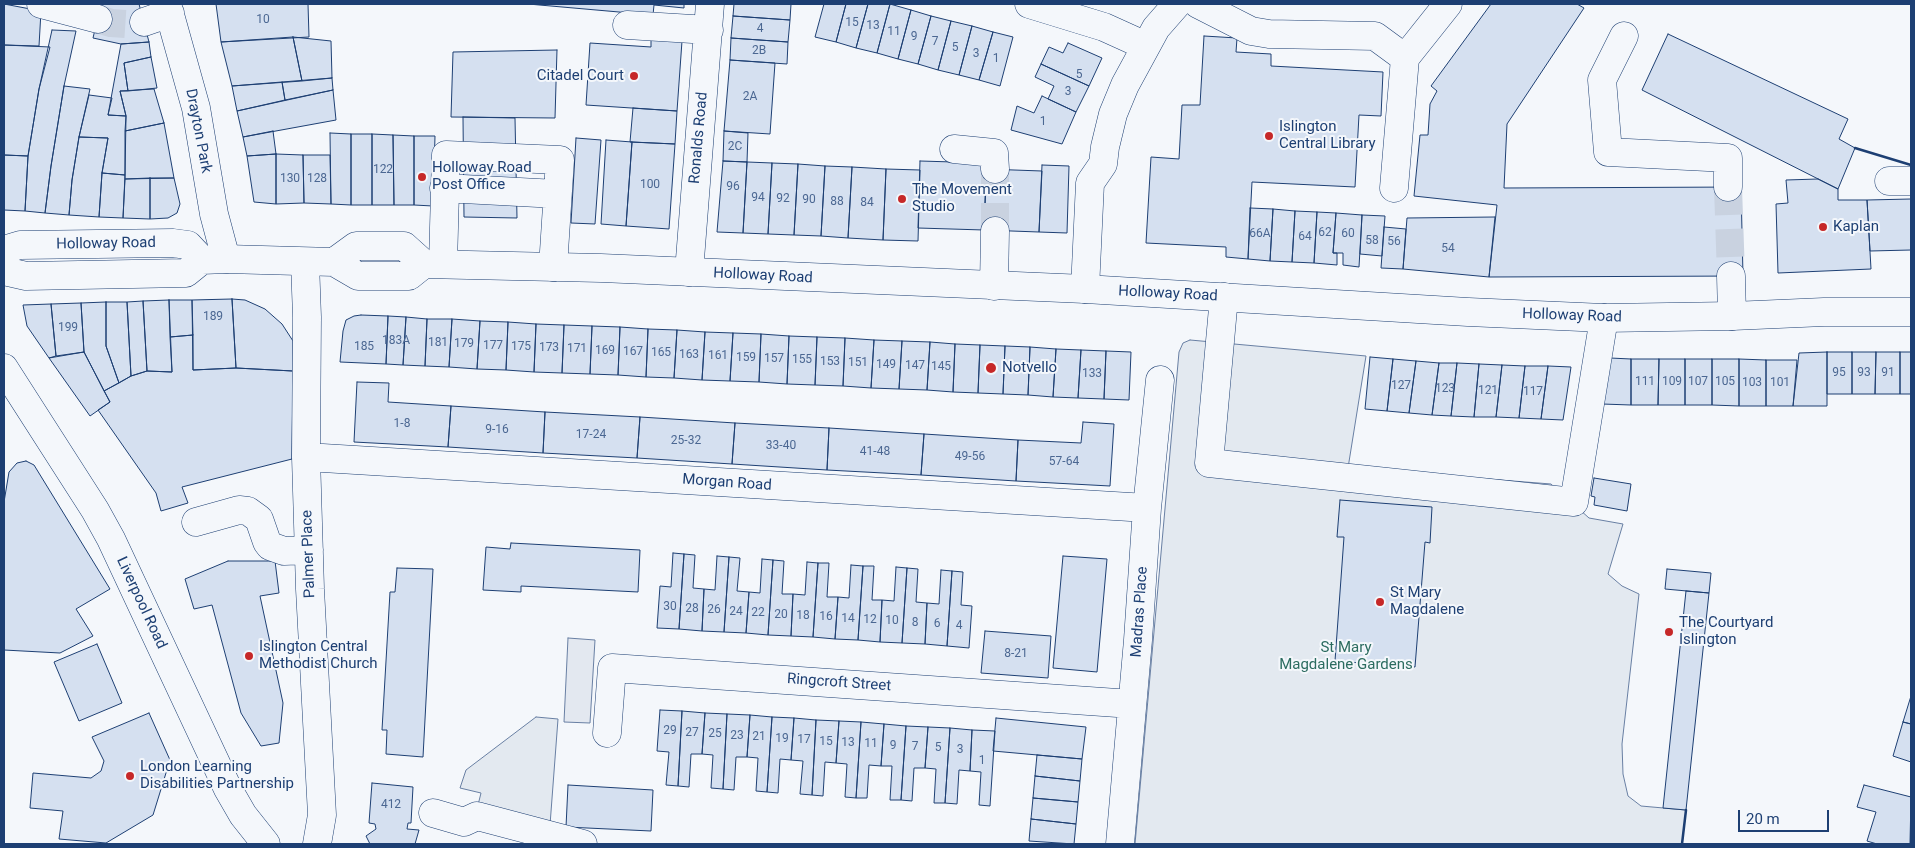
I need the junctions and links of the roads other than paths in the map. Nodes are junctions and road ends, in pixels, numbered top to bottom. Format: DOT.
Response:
graph roads {
  1 [pos="41,4"];
  2 [pos="710,4"];
  3 [pos="1029,4"];
  4 [pos="1177,4"];
  5 [pos="1198,4"];
  6 [pos="1448,4"];
  7 [pos="168,9"];
  8 [pos="98,19"];
  9 [pos="144,22"];
  10 [pos="627,26"];
  11 [pos="709,30"];
  12 [pos="1624,36"];
  13 [pos="1146,46"];
  14 [pos="1405,58"];
  15 [pos="954,149"];
  16 [pos="995,170"];
  17 [pos="1728,187"];
  18 [pos="1394,188"];
  19 [pos="995,230"];
  20 [pos="4,250"];
  21 [pos="214,260"];
  22 [pos="305,262"];
  23 [pos="433,264"];
  24 [pos="553,267"];
  25 [pos="4,271"];
  26 [pos="689,272"];
  27 [pos="1730,276"];
  28 [pos="994,286"];
  29 [pos="1084,289"];
  30 [pos="1224,297"];
  31 [pos="1911,312"];
  32 [pos="1732,316"];
  33 [pos="1604,318"];
  34 [pos="4,368"];
  35 [pos="1160,380"];
  36 [pos="306,457"];
  37 [pos="1147,508"];
  38 [pos="196,522"];
  39 [pos="309,550"];
  40 [pos="1132,704"];
  41 [pos="607,733"];
  42 [pos="433,813"];
  43 [pos="266,844"];
  44 [pos="317,844"];
  45 [pos="583,844"];
  46 [pos="1120,844"];
  1 -- 8 [label="main road"];
  2 -- 11 [label="main road, Ronalds Road"];
  3 -- 13 [label="main road"];
  4 -- 13 [label="main road"];
  5 -- 14 [label="main road"];
  6 -- 14 [label="main road"];
  7 -- 9 [label="main road"];
  7 -- 21 [label="main road, Drayton Park"];
  10 -- 11 [label="main road"];
  11 -- 26 [label="main road, Ronalds Road"];
  12 -- 17 [label="main road"];
  13 -- 29 [label="main road"];
  14 -- 18 [label="main road"];
  15 -- 16 [label="main road"];
  19 -- 28 [label="main road"];
  20 -- 21 [label="main road, Holloway Road"];
  21 -- 22 [label="main road"];
  21 -- 25 [label="main road, Holloway Road"];
  22 -- 23 [label="main road"];
  22 -- 36 [label="main road, Palmer Place"];
  23 -- 24 [label="main road, Holloway Road"];
  23 -- 24 [label="main road"];
  24 -- 26 [label="main road, Holloway Road"];
  26 -- 28 [label="main road, Holloway Road"];
  27 -- 32 [label="main road"];
  28 -- 29 [label="main road, Holloway Road"];
  29 -- 30 [label="main road, Holloway Road"];
  30 -- 33 [label="main road, Holloway Road"];
  30 -- 33 [label="main road"];
  31 -- 32 [label="main road, Holloway Road"];
  32 -- 33 [label="main road, Holloway Road"];
  34 -- 43 [label="main road, Liverpool Road"];
  35 -- 37 [label="main road, Madras Place"];
  36 -- 37 [label="main road, Morgan Road"];
  36 -- 39 [label="main road, Palmer Place"];
  37 -- 40 [label="main road, Madras Place"];
  38 -- 39 [label="main road"];
  39 -- 44 [label="main road, Palmer Place"];
  40 -- 41 [label="main road, Ringcroft Street"];
  40 -- 46 [label="main road, Madras Place"];
  42 -- 45 [label="main road"];
}
